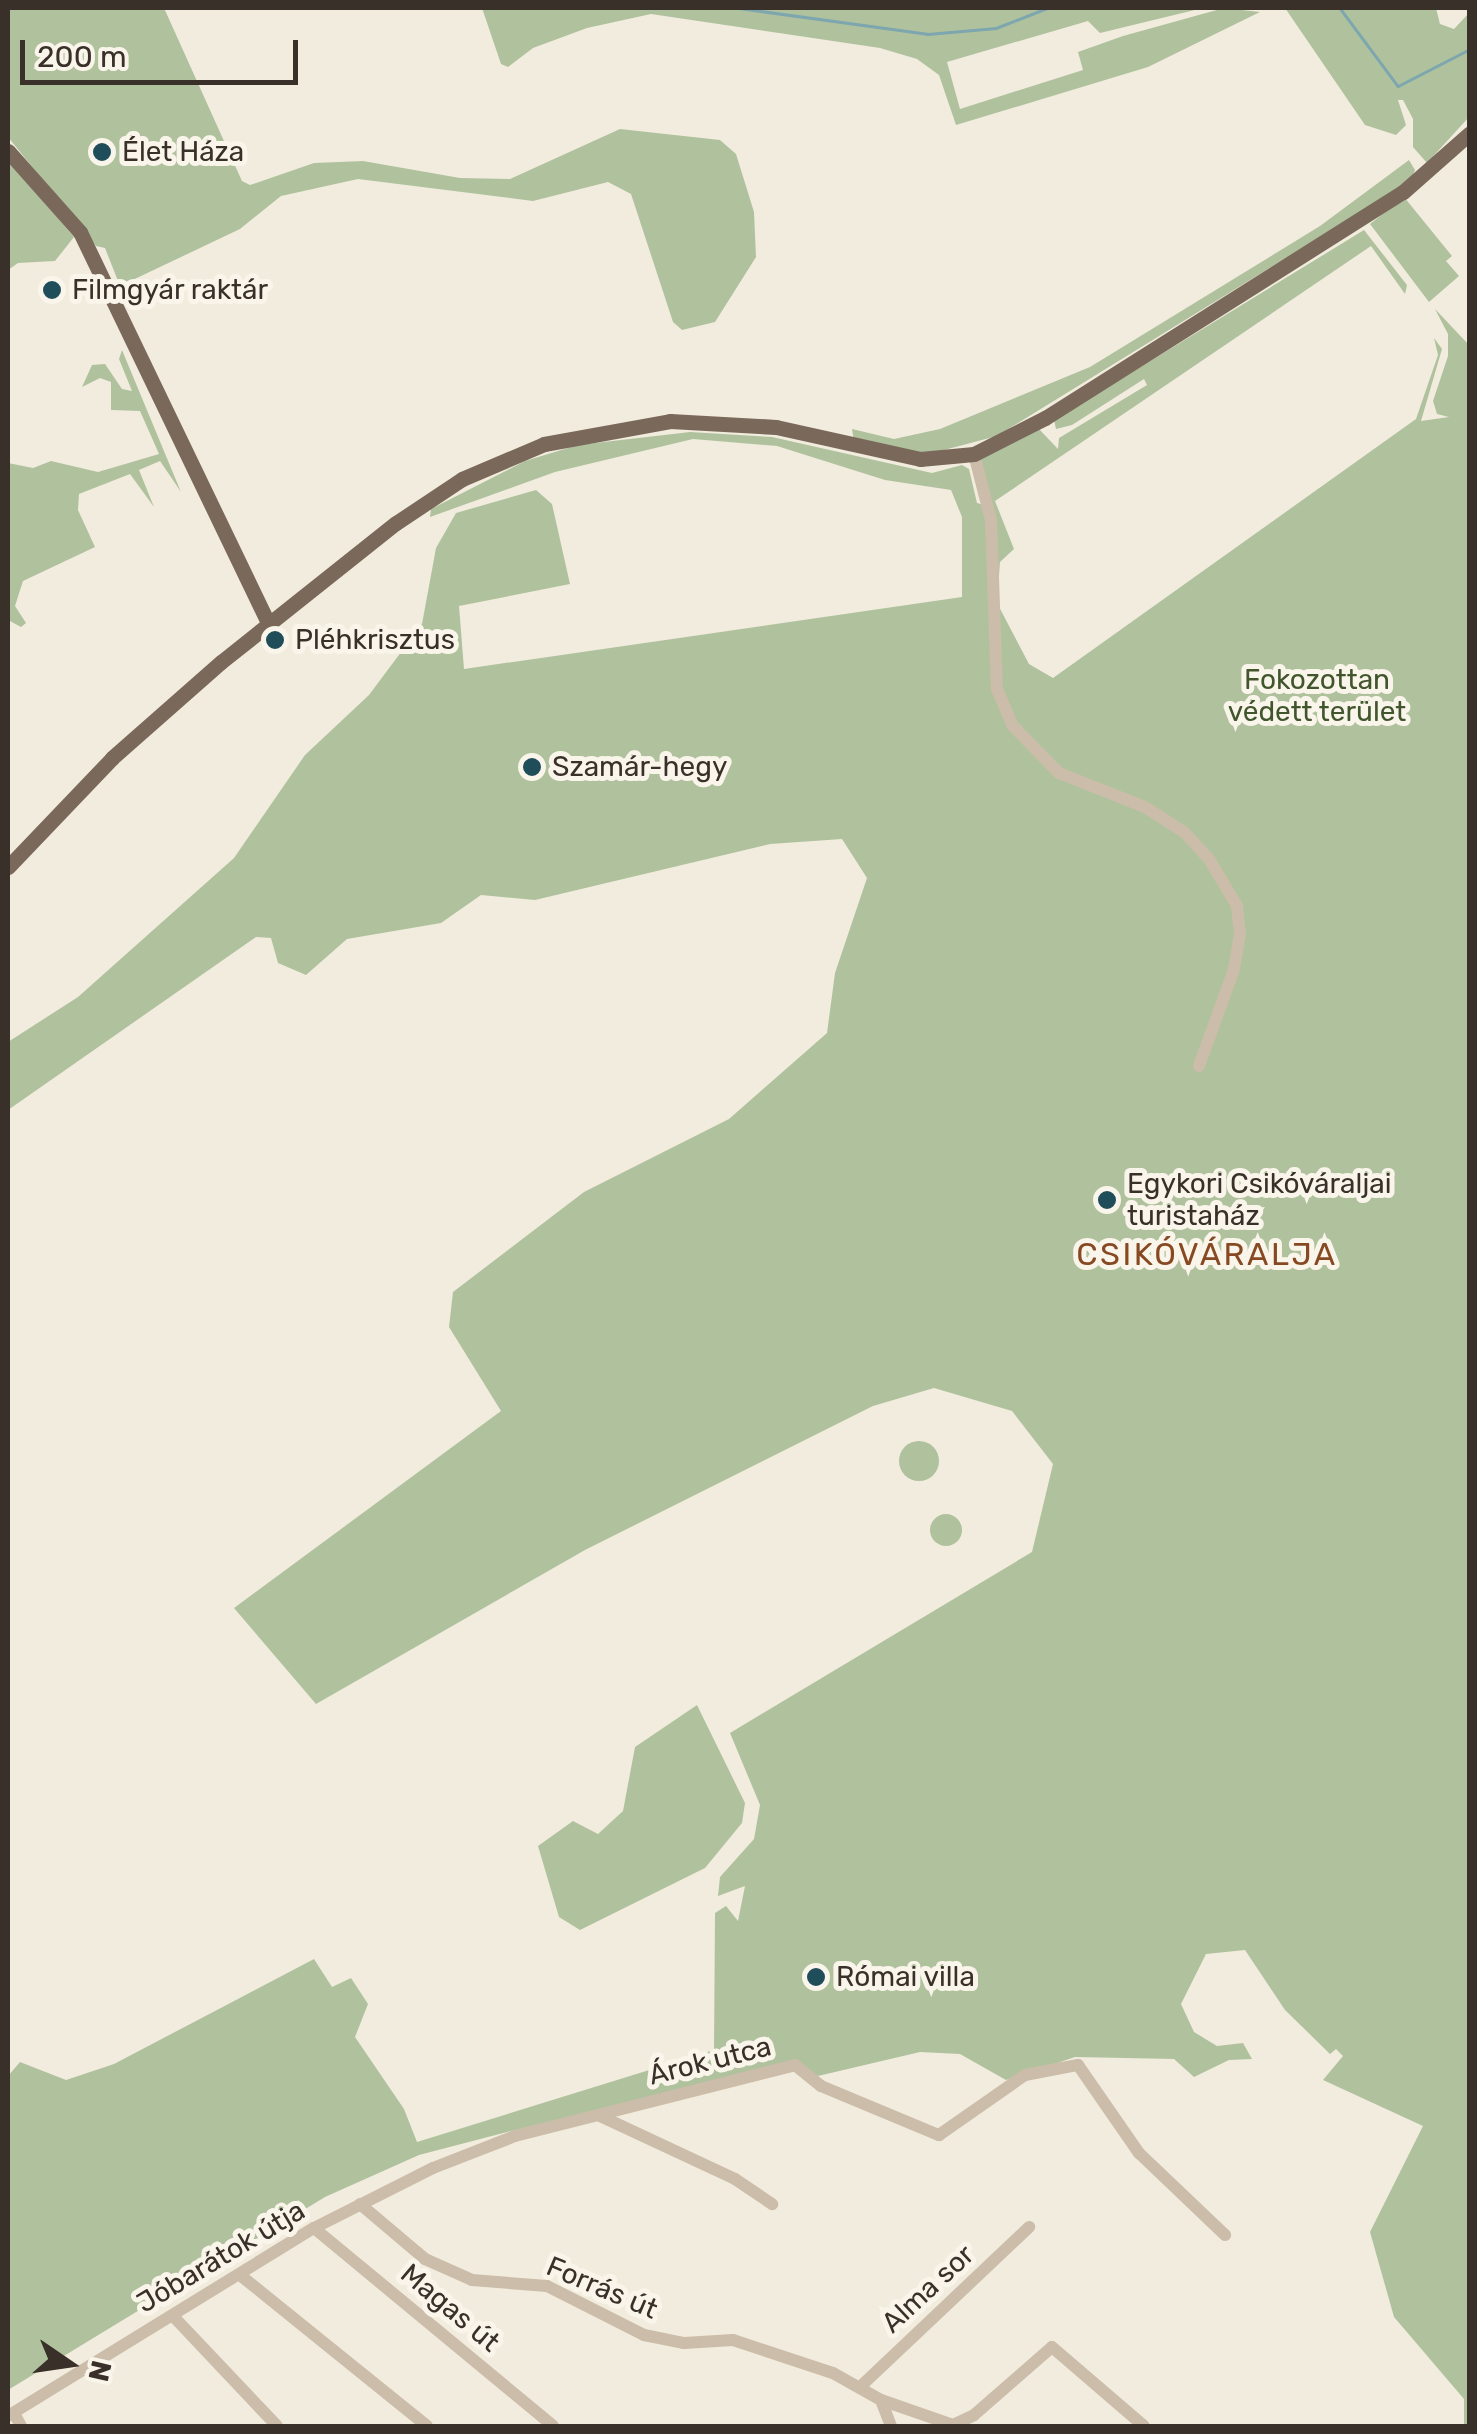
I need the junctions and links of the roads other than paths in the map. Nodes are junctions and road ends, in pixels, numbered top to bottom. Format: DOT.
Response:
graph roads {
  1 [pos="1470,133"];
  2 [pos="8,151"];
  3 [pos="974,454"];
  4 [pos="269,624"];
  5 [pos="8,867"];
  6 [pos="1199,1066"];
  7 [pos="598,2115"];
  8 [pos="360,2204"];
  9 [pos="772,2204"];
  10 [pos="314,2228"];
  11 [pos="1029,2228"];
  12 [pos="1225,2236"];
  13 [pos="240,2274"];
  14 [pos="172,2316"];
  15 [pos="860,2387"];
  16 [pos="880,2400"];
  17 [pos="265,2410"];
  18 [pos="10,2414"];
  19 [pos="953,2425"];
  20 [pos="21,2426"];
  21 [pos="263,2426"];
  22 [pos="276,2426"];
  23 [pos="427,2426"];
  24 [pos="554,2426"];
  25 [pos="891,2426"];
  26 [pos="1144,2426"];
  1 -- 3 [label="main road"];
  2 -- 4 [label="main road"];
  3 -- 4 [label="main road"];
  3 -- 6 [label="street"];
  4 -- 5 [label="main road"];
  7 -- 8 [label="street, Jóbarátok útja"];
  7 -- 9 [label="street"];
  7 -- 12 [label="street, Árok utca"];
  8 -- 10 [label="street, Jóbarátok útja"];
  8 -- 15 [label="street, Forrás út"];
  10 -- 13 [label="street, Jóbarátok útja"];
  10 -- 24 [label="street, Magas út"];
  11 -- 15 [label="street, Alma sor"];
  13 -- 14 [label="street, Jóbarátok útja"];
  13 -- 23 [label="street"];
  14 -- 17 [label="street"];
  14 -- 18 [label="street, Jóbarátok útja"];
  15 -- 16 [label="street, Forrás út"];
  16 -- 19 [label="street, Forrás út"];
  16 -- 25 [label="street"];
  17 -- 21 [label="street"];
  17 -- 22 [label="street"];
  18 -- 20 [label="street"];
  19 -- 26 [label="street"];
}
